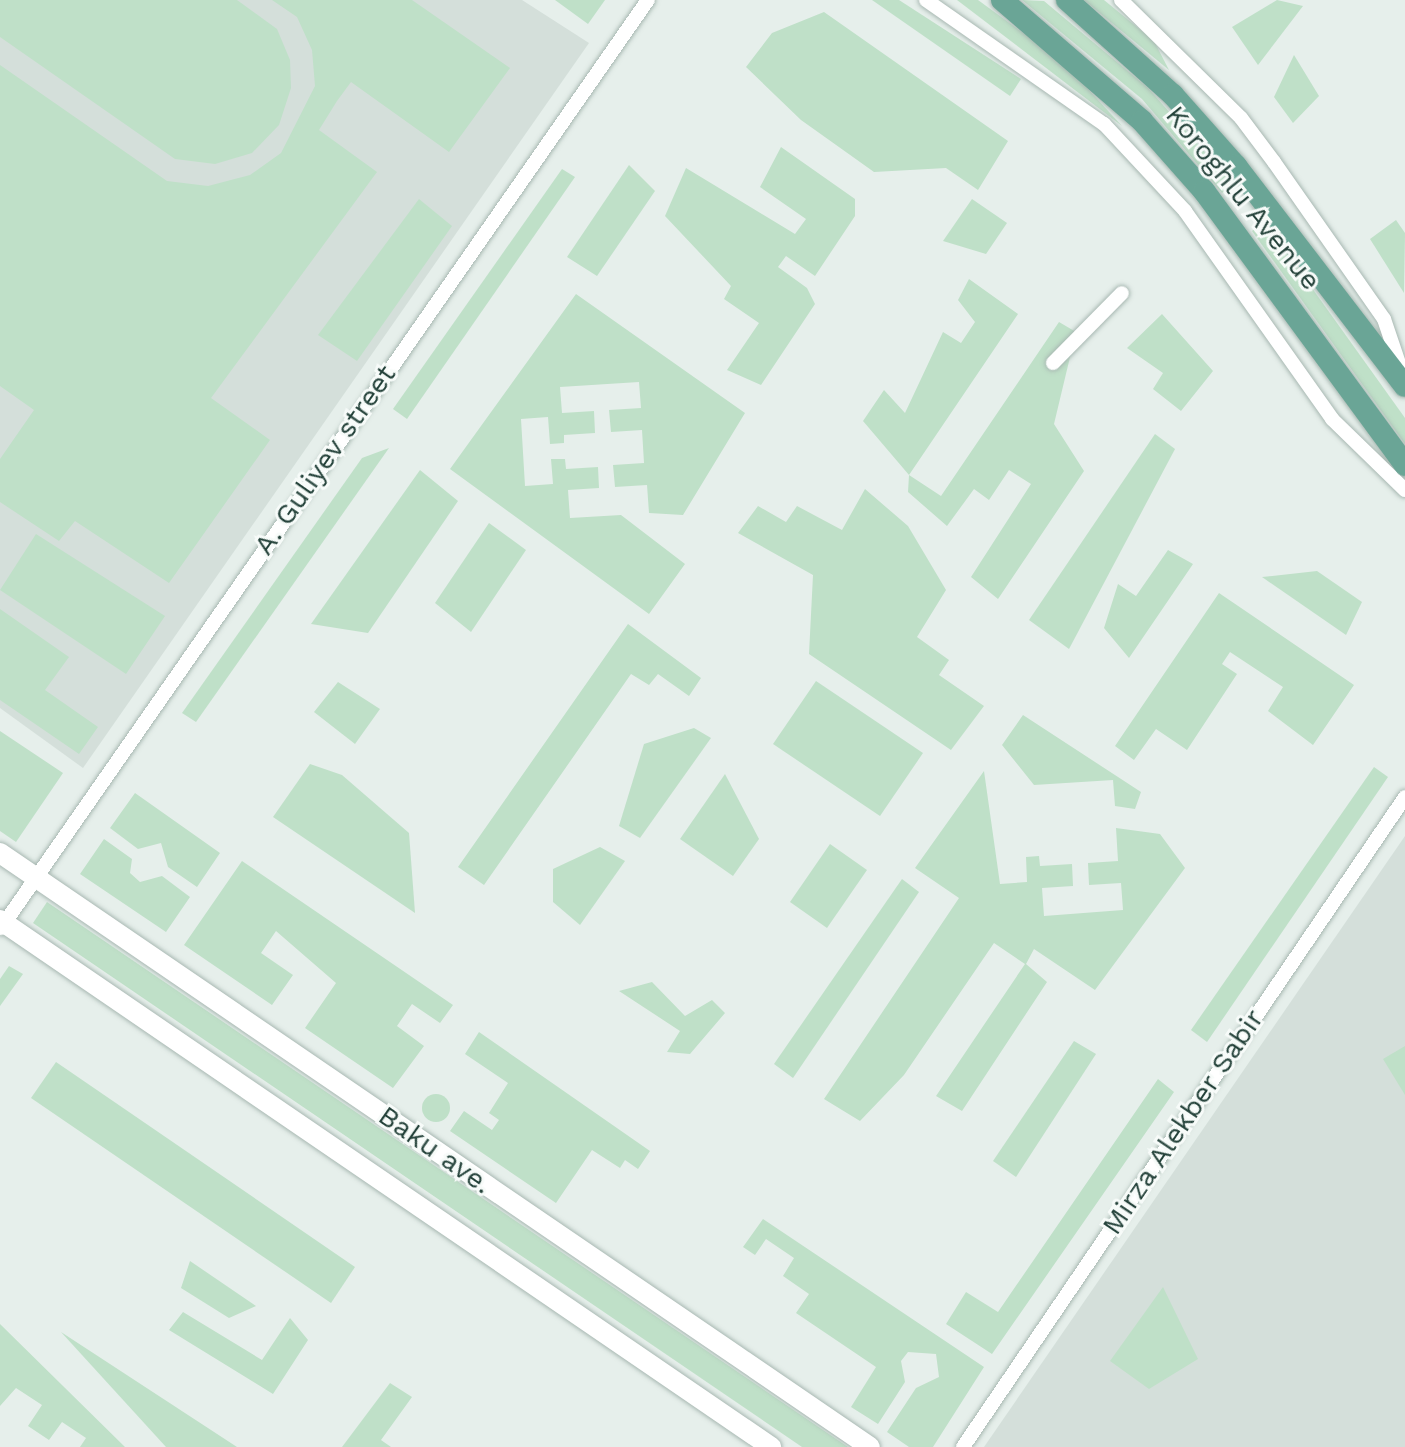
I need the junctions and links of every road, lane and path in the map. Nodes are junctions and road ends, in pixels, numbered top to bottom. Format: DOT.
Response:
graph roads {
  1 [pos="648,0"];
  2 [pos="926,0"];
  3 [pos="1002,0"];
  4 [pos="1067,0"];
  5 [pos="1121,0"];
  6 [pos="1122,293"];
  7 [pos="1053,363"];
  8 [pos="1405,384"];
  9 [pos="1405,465"];
  10 [pos="1405,490"];
  11 [pos="1405,797"];
  12 [pos="0,853"];
  13 [pos="36,878"];
  14 [pos="2,924"];
  15 [pos="771,1447"];
  16 [pos="870,1447"];
  17 [pos="963,1447"];
  1 -- 13 [label="street, A. Guliyev street"];
  2 -- 10 [label="street"];
  3 -- 9 [label="main road, Koroghlu Avenue"];
  4 -- 8 [label="main road, Koroghlu Avenue"];
  5 -- 8 [label="street"];
  6 -- 7 [label="street"];
  11 -- 17 [label="street, Mirza Alekber Sabir"];
  12 -- 13 [label="street, Baku ave."];
  13 -- 14 [label="street, A. Guliyev street"];
  13 -- 16 [label="street, Baku ave."];
  14 -- 15 [label="street, Baku ave."];
}
